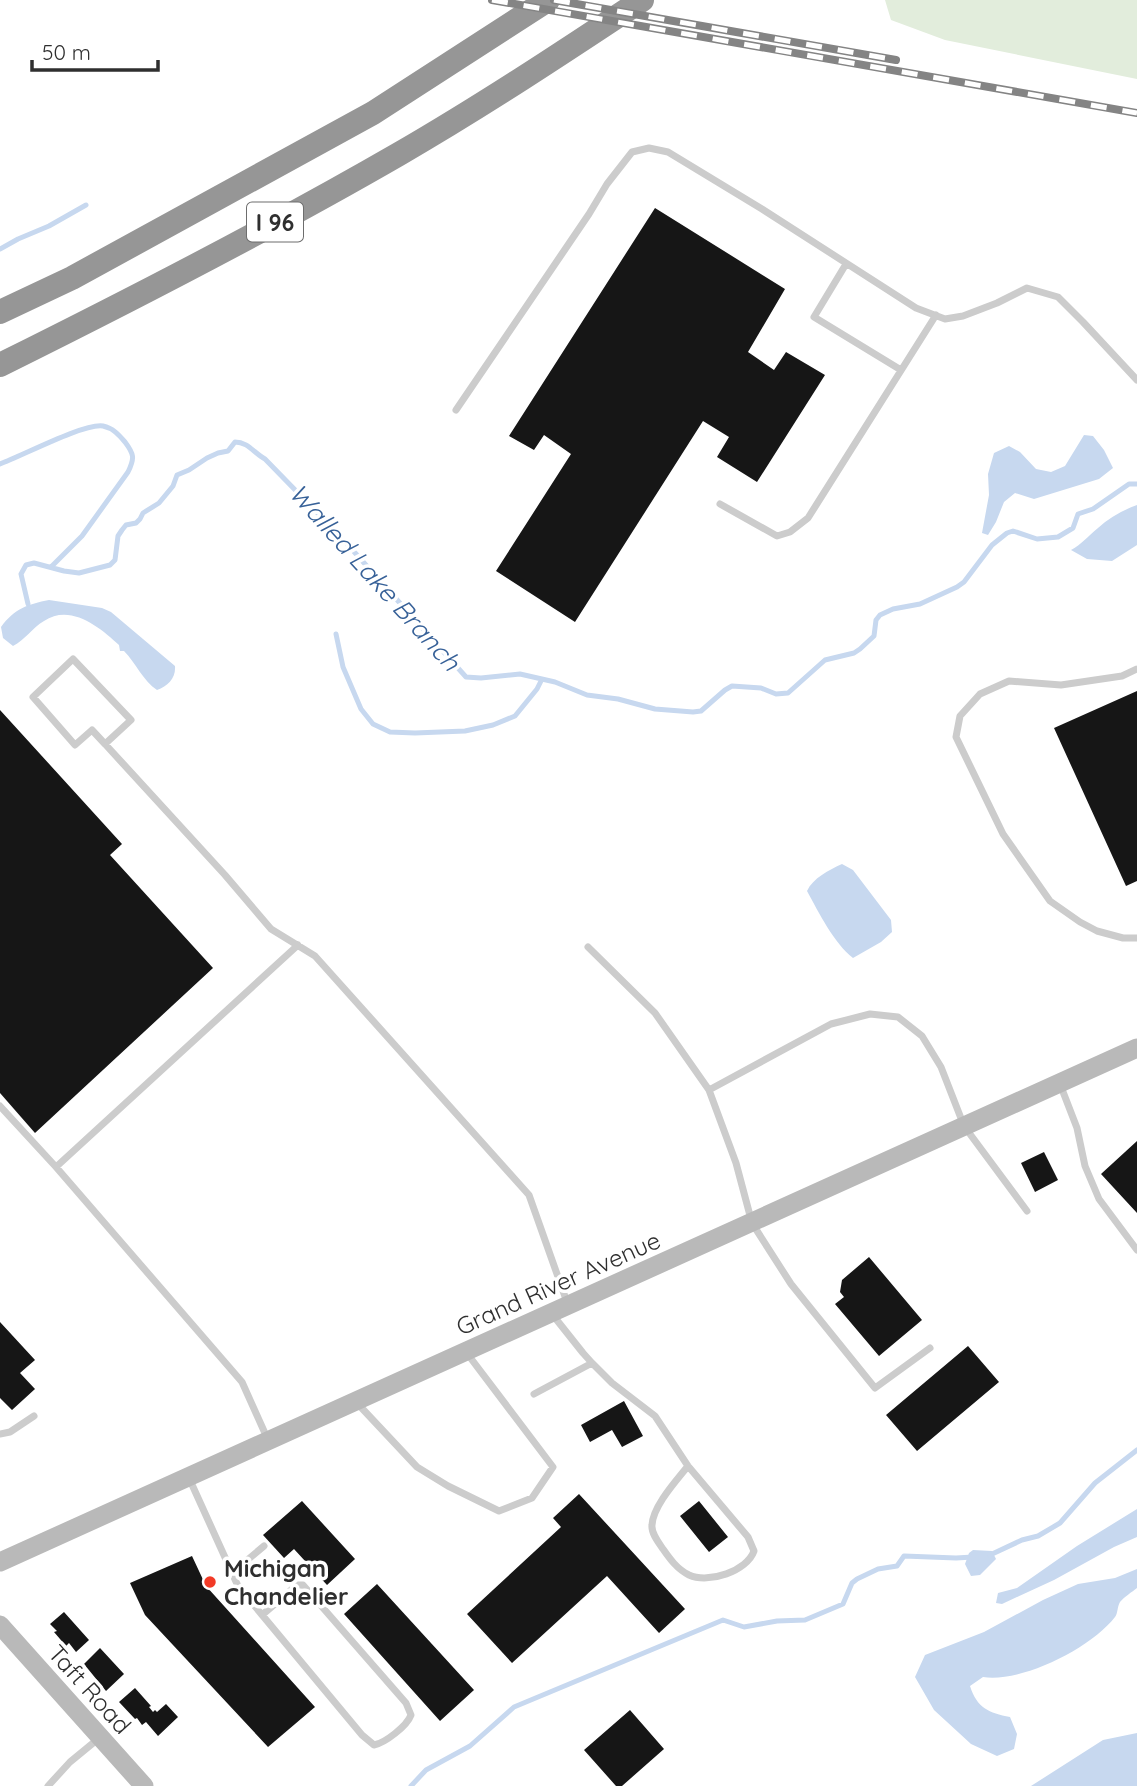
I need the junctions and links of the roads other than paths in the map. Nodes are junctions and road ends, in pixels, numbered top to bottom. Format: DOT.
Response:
graph roads {
  1 [pos="548,0"];
  2 [pos="642,0"];
  3 [pos="846,264"];
  4 [pos="0,312"];
  5 [pos="936,315"];
  6 [pos="0,365"];
  7 [pos="901,370"];
  8 [pos="1137,380"];
  9 [pos="456,410"];
  10 [pos="720,504"];
  11 [pos="1137,669"];
  12 [pos="105,744"];
  13 [pos="1137,938"];
  14 [pos="298,945"];
  15 [pos="588,947"];
  16 [pos="1137,1048"];
  17 [pos="1059,1083"];
  18 [pos="709,1090"];
  19 [pos="0,1106"];
  20 [pos="964,1126"];
  21 [pos="57,1167"];
  22 [pos="1027,1211"];
  23 [pos="752,1223"];
  24 [pos="1137,1250"];
  25 [pos="560,1309"];
  26 [pos="930,1348"];
  27 [pos="465,1352"];
  28 [pos="592,1363"];
  29 [pos="534,1394"];
  30 [pos="355,1402"];
  31 [pos="34,1416"];
  32 [pos="0,1434"];
  33 [pos="269,1441"];
  34 [pos="688,1466"];
  35 [pos="189,1477"];
  36 [pos="264,1546"];
  37 [pos="0,1562"];
  38 [pos="232,1573"];
  39 [pos="262,1615"];
  40 [pos="0,1625"];
  41 [pos="100,1737"];
  42 [pos="48,1786"];
  43 [pos="144,1786"];
  1 -- 4 [label="highway, I 96"];
  2 -- 6 [label="highway, I 96"];
  3 -- 5 [label="lane"];
  3 -- 7 [label="lane"];
  3 -- 9 [label="lane"];
  5 -- 7 [label="lane"];
  5 -- 8 [label="lane"];
  7 -- 10 [label="lane"];
  11 -- 13 [label="lane"];
  12 -- 12 [label="lane"];
  12 -- 14 [label="lane"];
  14 -- 21 [label="lane"];
  14 -- 25 [label="lane"];
  15 -- 18 [label="lane"];
  16 -- 17 [label="main road, Grand River Avenue"];
  17 -- 20 [label="main road, Grand River Avenue"];
  17 -- 24 [label="lane"];
  18 -- 20 [label="lane"];
  18 -- 23 [label="lane"];
  19 -- 21 [label="lane"];
  20 -- 22 [label="lane"];
  20 -- 23 [label="main road, Grand River Avenue"];
  21 -- 33 [label="lane"];
  23 -- 25 [label="main road, Grand River Avenue"];
  23 -- 26 [label="lane"];
  25 -- 27 [label="main road, Grand River Avenue"];
  25 -- 28 [label="lane"];
  27 -- 30 [label="main road, Grand River Avenue"];
  27 -- 30 [label="lane"];
  28 -- 29 [label="lane"];
  28 -- 34 [label="lane"];
  30 -- 33 [label="main road, Grand River Avenue"];
  31 -- 32 [label="lane"];
  33 -- 35 [label="main road, Grand River Avenue"];
  34 -- 34 [label="lane"];
  35 -- 37 [label="main road, Grand River Avenue"];
  35 -- 38 [label="lane"];
  36 -- 38 [label="lane"];
  38 -- 39 [label="lane"];
  39 -- 39 [label="lane"];
  40 -- 41 [label="main road, Taft Road"];
  41 -- 42 [label="lane"];
  41 -- 43 [label="main road, Taft Road"];
}
